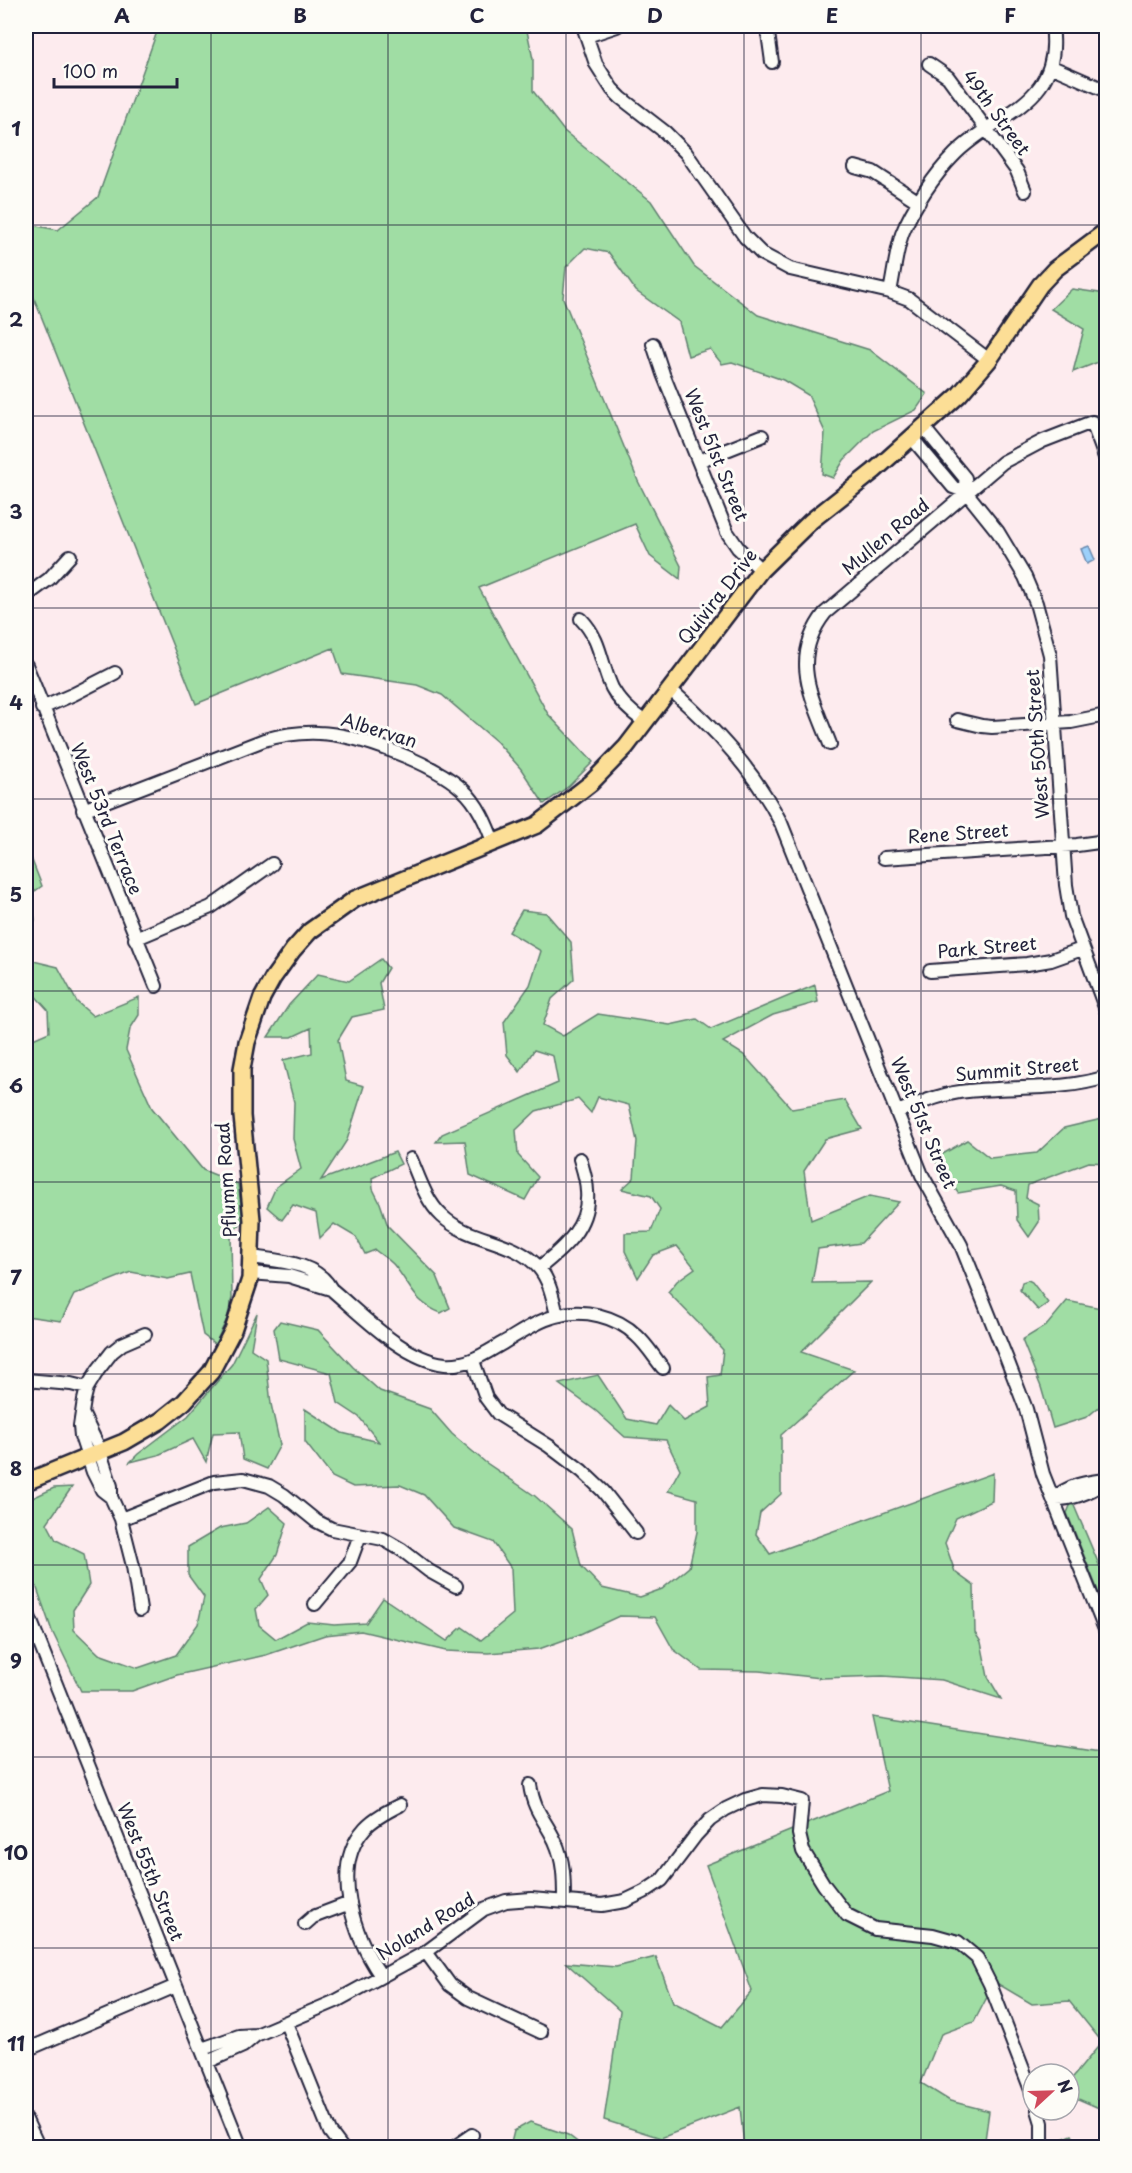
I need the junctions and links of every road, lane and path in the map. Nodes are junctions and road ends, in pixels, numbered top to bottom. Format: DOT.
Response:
graph roads {
  1 [pos="617,26"];
  2 [pos="767,26"];
  3 [pos="1052,26"];
  4 [pos="585,31"];
  5 [pos="772,62"];
  6 [pos="929,64"];
  7 [pos="1052,67"];
  8 [pos="1105,90"];
  9 [pos="987,130"];
  10 [pos="855,167"];
  11 [pos="1025,191"];
  12 [pos="919,202"];
  13 [pos="1107,231"];
  14 [pos="890,292"];
  15 [pos="653,344"];
  16 [pos="989,360"];
  17 [pos="918,433"];
  18 [pos="762,436"];
  19 [pos="1107,460"];
  20 [pos="699,461"];
  21 [pos="966,492"];
  22 [pos="70,556"];
  23 [pos="761,570"];
  24 [pos="26,596"];
  25 [pos="581,620"];
  26 [pos="26,665"];
  27 [pos="115,673"];
  28 [pos="671,690"];
  29 [pos="42,708"];
  30 [pos="1107,715"];
  31 [pos="957,720"];
  32 [pos="645,722"];
  33 [pos="1055,722"];
  34 [pos="830,744"];
  35 [pos="83,810"];
  36 [pos="1107,841"];
  37 [pos="494,844"];
  38 [pos="1064,846"];
  39 [pos="884,858"];
  40 [pos="272,864"];
  41 [pos="347,904"];
  42 [pos="135,939"];
  43 [pos="1082,949"];
  44 [pos="930,971"];
  45 [pos="156,986"];
  46 [pos="1107,1010"];
  47 [pos="1107,1077"];
  48 [pos="897,1112"];
  49 [pos="411,1159"];
  50 [pos="580,1159"];
  51 [pos="251,1257"];
  52 [pos="539,1268"];
  53 [pos="297,1272"];
  54 [pos="250,1273"];
  55 [pos="557,1315"];
  56 [pos="145,1334"];
  57 [pos="473,1361"];
  58 [pos="663,1368"];
  59 [pos="27,1380"];
  60 [pos="87,1388"];
  61 [pos="94,1455"];
  62 [pos="1107,1481"];
  63 [pos="26,1482"];
  64 [pos="1053,1499"];
  65 [pos="121,1519"];
  66 [pos="636,1533"];
  67 [pos="360,1535"];
  68 [pos="456,1586"];
  69 [pos="315,1604"];
  70 [pos="26,1609"];
  71 [pos="140,1610"];
  72 [pos="1107,1632"];
  73 [pos="530,1785"];
  74 [pos="400,1805"];
  75 [pos="564,1901"];
  76 [pos="350,1903"];
  77 [pos="304,1924"];
  78 [pos="426,1952"];
  79 [pos="381,1977"];
  80 [pos="176,1986"];
  81 [pos="286,2023"];
  82 [pos="541,2032"];
  83 [pos="256,2035"];
  84 [pos="202,2049"];
  85 [pos="26,2050"];
  86 [pos="207,2062"];
  87 [pos="1021,2064"];
  88 [pos="26,2120"];
  89 [pos="1042,2122"];
  90 [pos="472,2135"];
  91 [pos="39,2148"];
  92 [pos="241,2148"];
  93 [pos="342,2148"];
  94 [pos="453,2148"];
  95 [pos="1042,2148"];
  1 -- 4 [label="street"];
  2 -- 5 [label="street"];
  3 -- 7 [label="street"];
  4 -- 14 [label="street"];
  6 -- 9 [label="street, 49th Street"];
  7 -- 8 [label="street"];
  7 -- 9 [label="street"];
  9 -- 11 [label="street, 49th Street"];
  9 -- 12 [label="street"];
  10 -- 12 [label="street"];
  12 -- 14 [label="street"];
  13 -- 16 [label="main road, Quivira Drive"];
  14 -- 16 [label="street"];
  15 -- 20 [label="street, West 51st Street"];
  16 -- 17 [label="main road, Quivira Drive"];
  17 -- 21 [label="street, West 50th Street"];
  17 -- 23 [label="main road, Quivira Drive"];
  18 -- 20 [label="street"];
  19 -- 21 [label="street, Mullen Road"];
  20 -- 23 [label="street, West 51st Street"];
  21 -- 33 [label="street, West 50th Street"];
  21 -- 34 [label="street, Mullen Road"];
  22 -- 24 [label="street"];
  23 -- 28 [label="main road, Quivira Drive"];
  25 -- 32 [label="street"];
  26 -- 29 [label="street, West 53rd Terrace"];
  27 -- 29 [label="street"];
  28 -- 32 [label="main road, Quivira Drive"];
  28 -- 48 [label="street, West 51st Street"];
  29 -- 35 [label="street, West 53rd Terrace"];
  30 -- 33 [label="street"];
  31 -- 33 [label="street"];
  32 -- 37 [label="main road, Quivira Drive"];
  33 -- 38 [label="street, West 50th Street"];
  35 -- 37 [label="street, Albervan"];
  35 -- 42 [label="street, West 53rd Terrace"];
  36 -- 38 [label="street, Rene Street"];
  37 -- 41 [label="main road, Quivira Drive"];
  38 -- 39 [label="street, Rene Street"];
  38 -- 43 [label="street, West 50th Street"];
  40 -- 42 [label="street"];
  41 -- 51 [label="main road, Pflumm Road"];
  42 -- 45 [label="street, West 53rd Terrace"];
  43 -- 44 [label="street, Park Street"];
  43 -- 46 [label="street, West 50th Street"];
  47 -- 48 [label="street, Summit Street"];
  48 -- 64 [label="street, West 51st Street"];
  49 -- 52 [label="street"];
  50 -- 52 [label="street"];
  51 -- 53 [label="street"];
  51 -- 54 [label="main road, Pflumm Road"];
  52 -- 55 [label="street"];
  53 -- 54 [label="street"];
  53 -- 57 [label="street"];
  54 -- 61 [label="main road, Pflumm Road"];
  55 -- 57 [label="street"];
  55 -- 58 [label="street"];
  56 -- 60 [label="street"];
  57 -- 66 [label="street"];
  59 -- 60 [label="street"];
  60 -- 61 [label="street"];
  61 -- 63 [label="main road, Pflumm Road"];
  61 -- 65 [label="street"];
  62 -- 64 [label="street"];
  64 -- 72 [label="street, West 51st Street"];
  65 -- 67 [label="street"];
  65 -- 71 [label="street"];
  67 -- 68 [label="street"];
  67 -- 69 [label="street"];
  70 -- 80 [label="street, West 55th Street"];
  73 -- 75 [label="street"];
  74 -- 76 [label="street"];
  75 -- 78 [label="street, Noland Road"];
  75 -- 87 [label="street, Noland Road"];
  76 -- 77 [label="street"];
  76 -- 79 [label="street"];
  78 -- 79 [label="street, Noland Road"];
  78 -- 82 [label="street"];
  79 -- 81 [label="street, Noland Road"];
  80 -- 84 [label="street, West 55th Street"];
  80 -- 85 [label="street"];
  81 -- 83 [label="street, Noland Road"];
  81 -- 93 [label="street"];
  83 -- 84 [label="street, Noland Road"];
  83 -- 86 [label="street, Noland Road"];
  84 -- 86 [label="street, West 55th Street"];
  86 -- 92 [label="street, West 55th Street"];
  88 -- 91 [label="street"];
  89 -- 95 [label="street"];
  90 -- 94 [label="street"];
}
